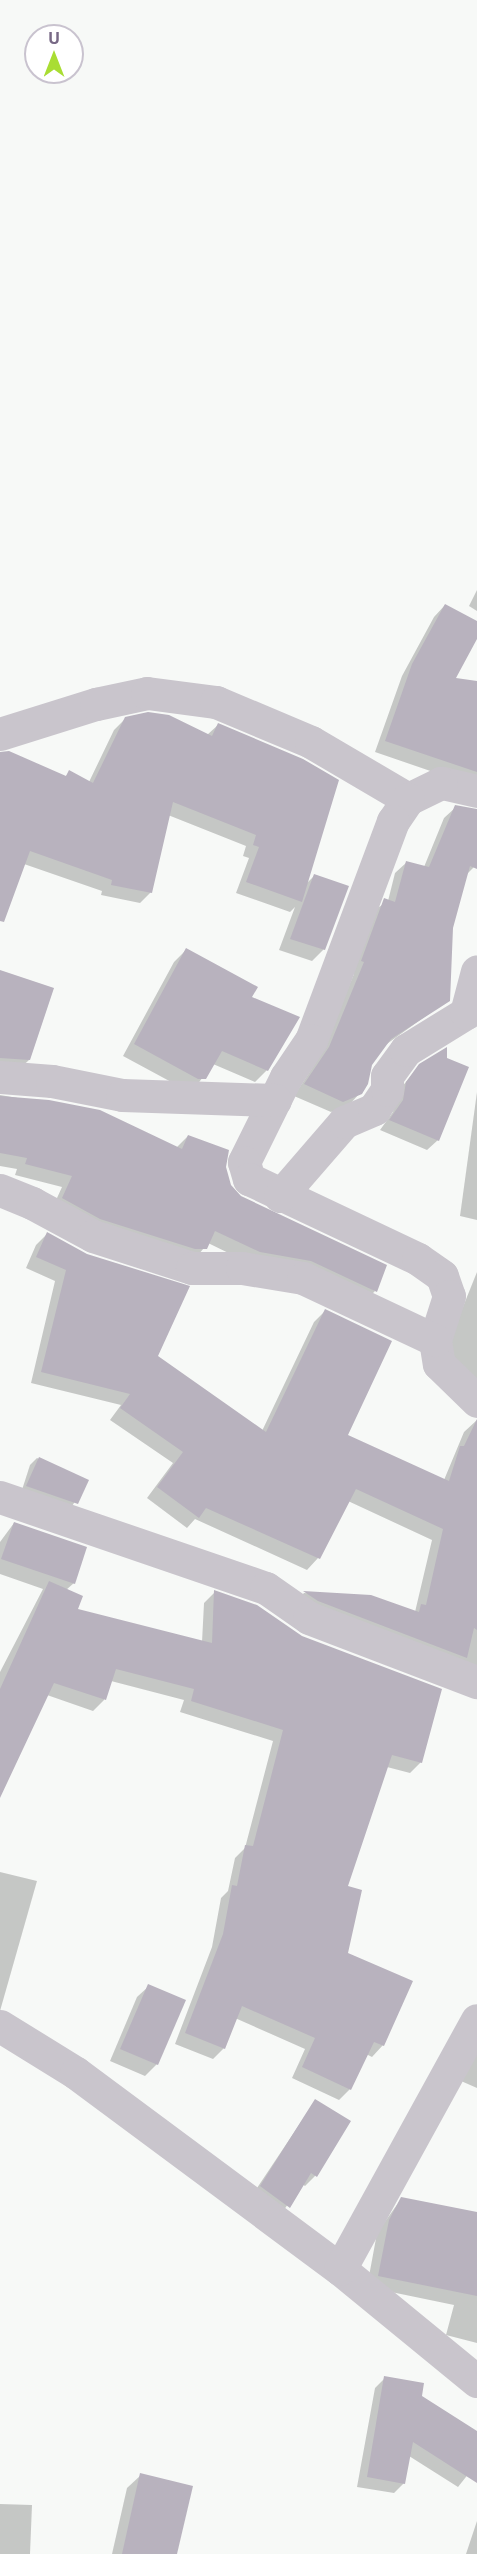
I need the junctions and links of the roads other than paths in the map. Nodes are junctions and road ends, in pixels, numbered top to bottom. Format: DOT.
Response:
graph roads {
  1 [pos="0,734"];
  2 [pos="477,791"];
  3 [pos="408,799"];
  4 [pos="477,970"];
  5 [pos="0,1077"];
  6 [pos="275,1100"];
  7 [pos="0,1190"];
  8 [pos="280,1196"];
  9 [pos="435,1340"];
  10 [pos="477,1401"];
  11 [pos="0,1497"];
  12 [pos="477,1682"];
  13 [pos="477,2020"];
  14 [pos="0,2026"];
  15 [pos="340,2269"];
  16 [pos="477,2381"];
  1 -- 3 [label="street"];
  2 -- 3 [label="street"];
  3 -- 6 [label="street"];
  4 -- 8 [label="street"];
  5 -- 6 [label="street"];
  6 -- 8 [label="street"];
  7 -- 9 [label="street"];
  8 -- 9 [label="street"];
  9 -- 10 [label="street"];
  11 -- 12 [label="street"];
  13 -- 15 [label="street"];
  14 -- 15 [label="street"];
  15 -- 16 [label="street"];
}
